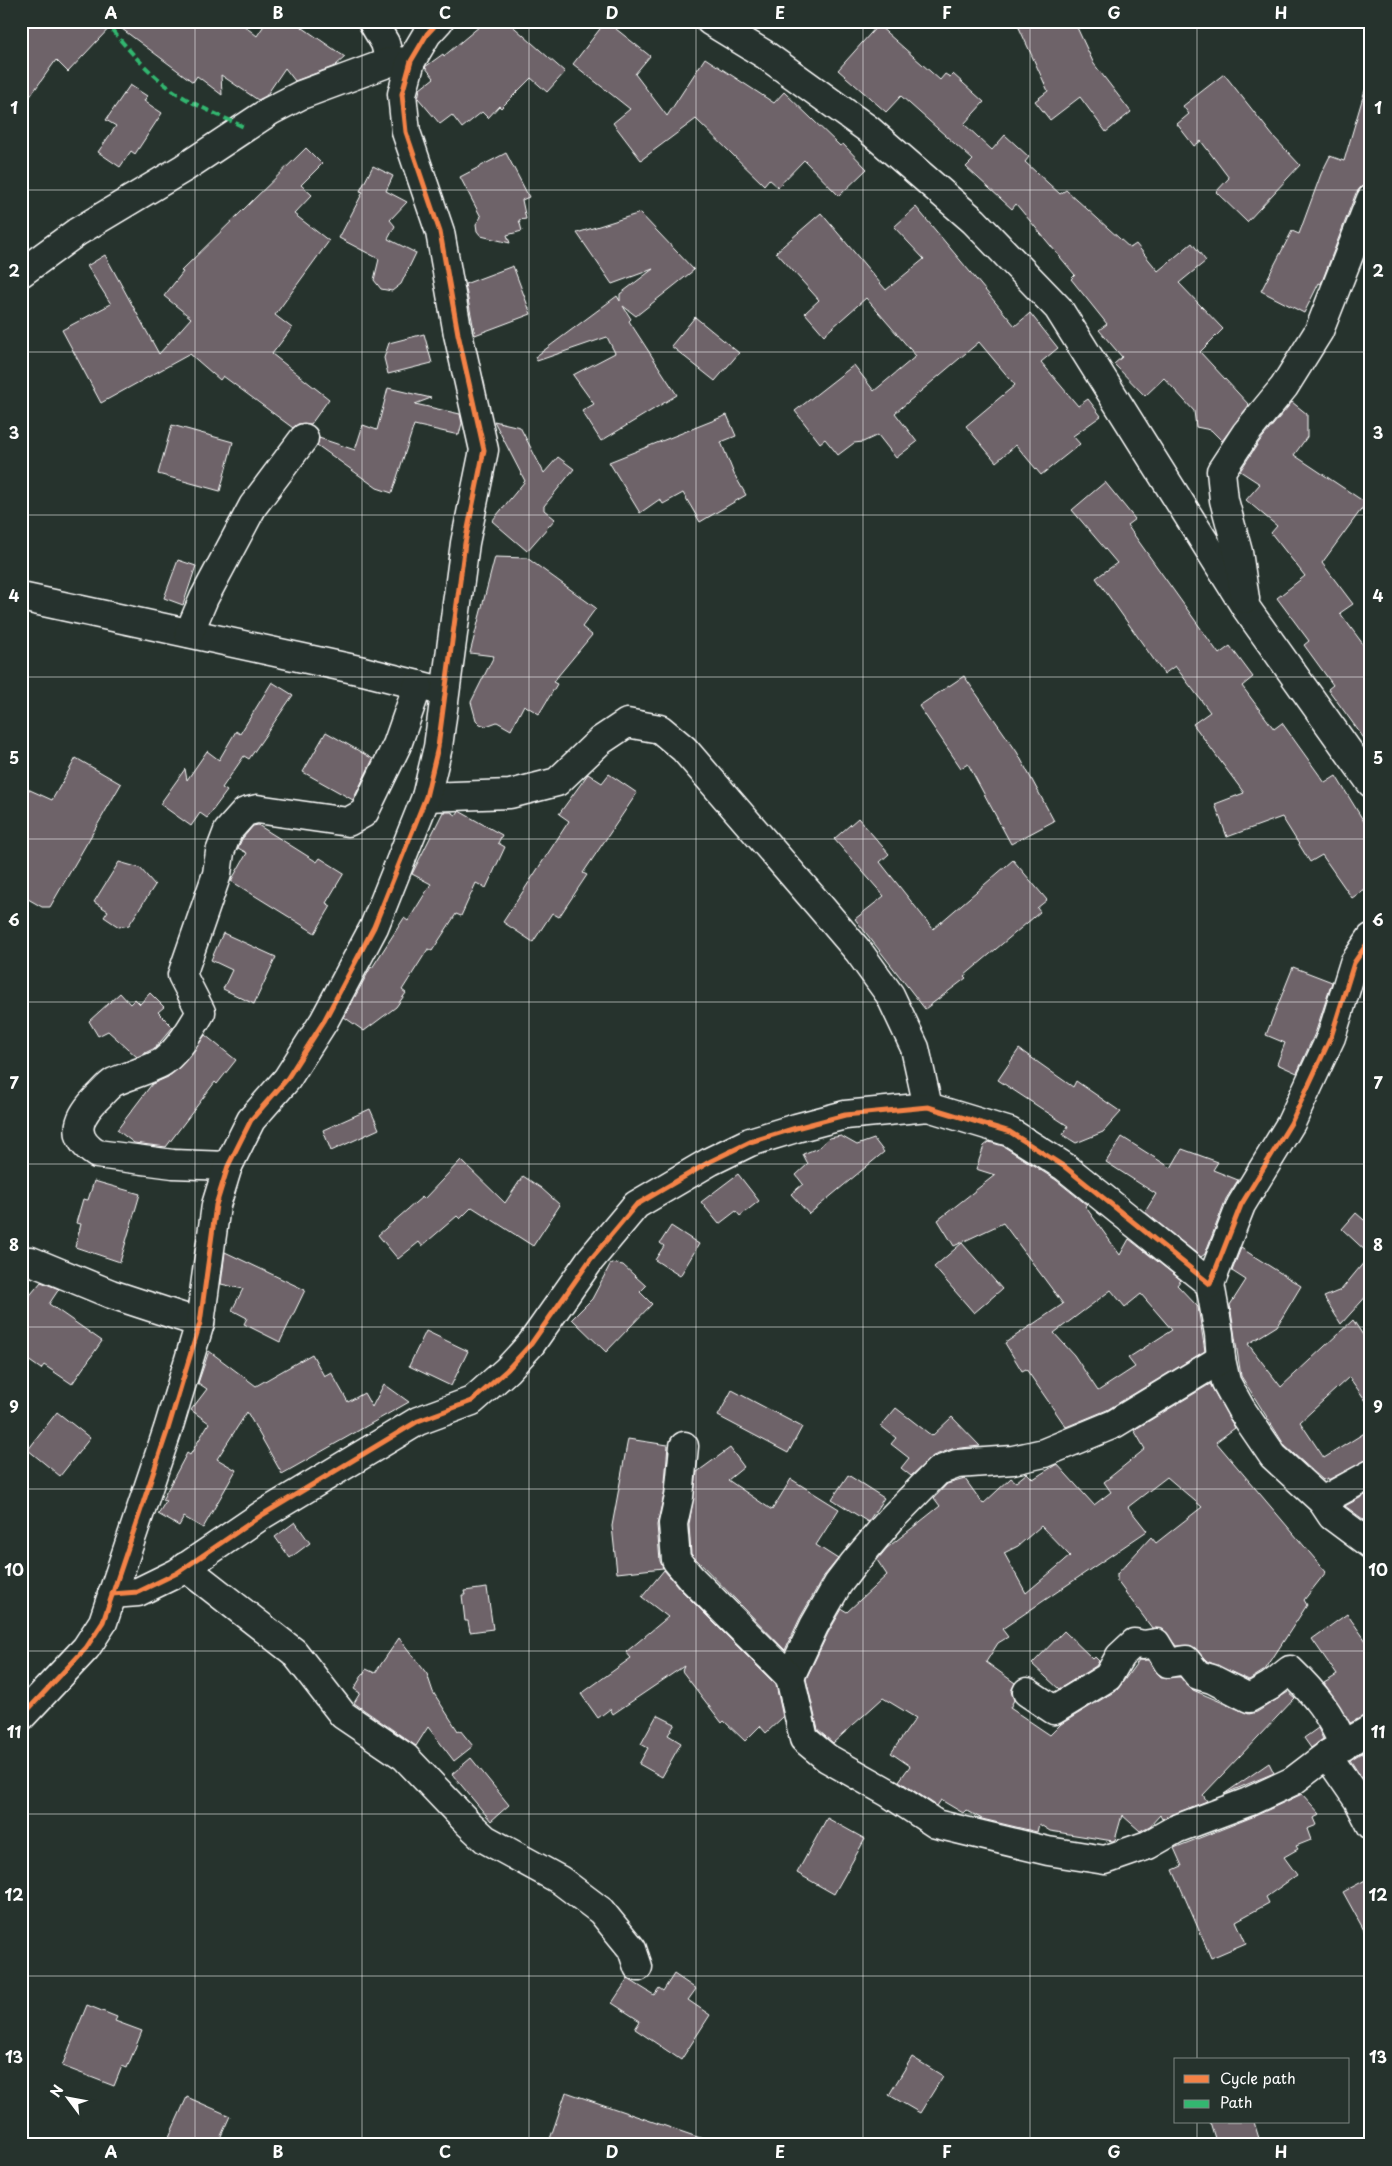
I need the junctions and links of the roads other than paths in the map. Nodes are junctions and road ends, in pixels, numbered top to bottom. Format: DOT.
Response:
graph roads {
  1 [pos="372,21"];
  2 [pos="439,21"];
  3 [pos="710,21"];
  4 [pos="401,62"];
  5 [pos="1371,200"];
  6 [pos="21,273"];
  7 [pos="304,438"];
  8 [pos="21,597"];
  9 [pos="49,602"];
  10 [pos="1246,608"];
  11 [pos="21,618"];
  12 [pos="189,633"];
  13 [pos="418,685"];
  14 [pos="446,691"];
  15 [pos="1371,782"];
  16 [pos="426,797"];
  17 [pos="1371,938"];
  18 [pos="928,1106"];
  19 [pos="228,1166"];
  20 [pos="21,1261"];
  21 [pos="1210,1284"];
  22 [pos="200,1323"];
  23 [pos="1220,1359"];
  24 [pos="684,1446"];
  25 [pos="1371,1474"];
  26 [pos="1322,1501"];
  27 [pos="1371,1545"];
  28 [pos="186,1567"];
  29 [pos="112,1594"];
  30 [pos="790,1677"];
  31 [pos="1027,1692"];
  32 [pos="21,1717"];
  33 [pos="1371,1729"];
  34 [pos="1336,1750"];
  35 [pos="1371,1825"];
  36 [pos="638,1967"];
  1 -- 4 [label="street"];
  2 -- 4 [label="street"];
  3 -- 10 [label="street"];
  4 -- 6 [label="street"];
  4 -- 14 [label="street"];
  5 -- 10 [label="street"];
  7 -- 12 [label="street"];
  8 -- 9 [label="street"];
  9 -- 11 [label="street"];
  9 -- 12 [label="street"];
  10 -- 15 [label="street"];
  12 -- 13 [label="street"];
  13 -- 14 [label="street"];
  13 -- 19 [label="street"];
  14 -- 16 [label="street"];
  16 -- 18 [label="street"];
  16 -- 19 [label="street"];
  17 -- 21 [label="street"];
  18 -- 21 [label="street"];
  18 -- 28 [label="street"];
  19 -- 22 [label="street"];
  20 -- 22 [label="street"];
  21 -- 23 [label="street"];
  22 -- 29 [label="street"];
  23 -- 26 [label="street"];
  23 -- 30 [label="street"];
  24 -- 30 [label="street"];
  25 -- 26 [label="street"];
  26 -- 27 [label="street"];
  28 -- 29 [label="street"];
  28 -- 36 [label="street"];
  29 -- 32 [label="street"];
  30 -- 34 [label="street"];
  31 -- 34 [label="street"];
  33 -- 34 [label="street"];
  34 -- 35 [label="street"];
}
